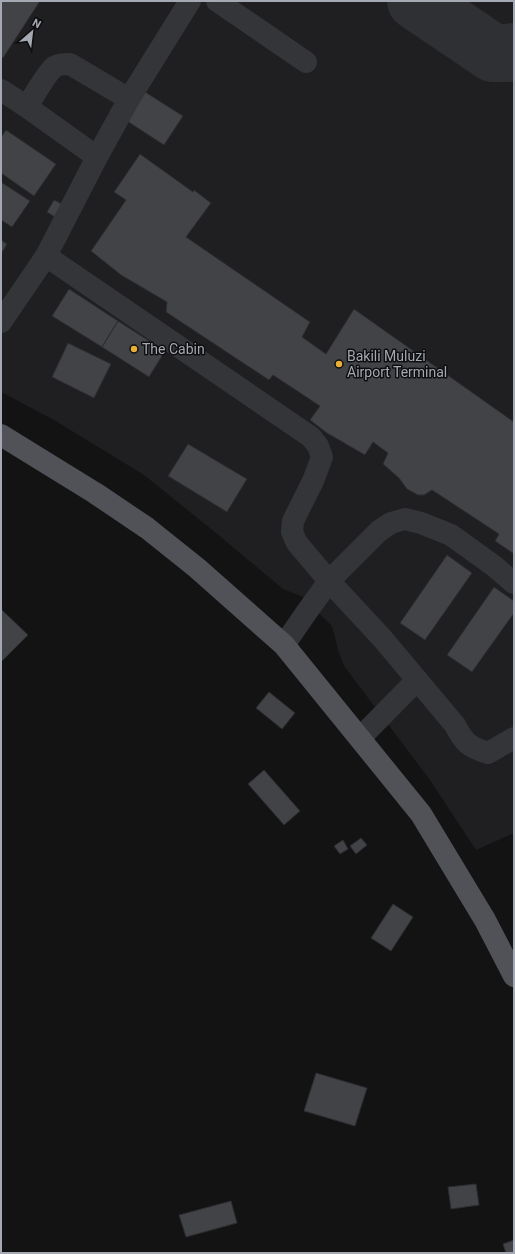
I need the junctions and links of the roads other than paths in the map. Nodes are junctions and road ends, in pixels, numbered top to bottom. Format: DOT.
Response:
graph roads {
  1 [pos="190,1"];
  2 [pos="217,1"];
  3 [pos="306,62"];
  4 [pos="1,90"];
  5 [pos="129,100"];
  6 [pos="27,107"];
  7 [pos="97,157"];
  8 [pos="46,256"];
  9 [pos="1,322"];
  10 [pos="1,435"];
  11 [pos="330,581"];
  12 [pos="514,583"];
  13 [pos="284,645"];
  14 [pos="418,680"];
  15 [pos="360,738"];
  16 [pos="514,738"];
  17 [pos="514,976"];
  1 -- 5 [label="lane"];
  2 -- 3 [label="lane"];
  4 -- 6 [label="lane"];
  5 -- 6 [label="lane"];
  5 -- 7 [label="lane"];
  6 -- 7 [label="lane"];
  7 -- 8 [label="lane"];
  8 -- 9 [label="lane"];
  8 -- 11 [label="lane"];
  10 -- 13 [label="main road"];
  11 -- 12 [label="lane"];
  11 -- 13 [label="lane"];
  11 -- 14 [label="lane"];
  13 -- 15 [label="main road"];
  14 -- 15 [label="lane"];
  14 -- 16 [label="lane"];
  15 -- 17 [label="main road"];
}
